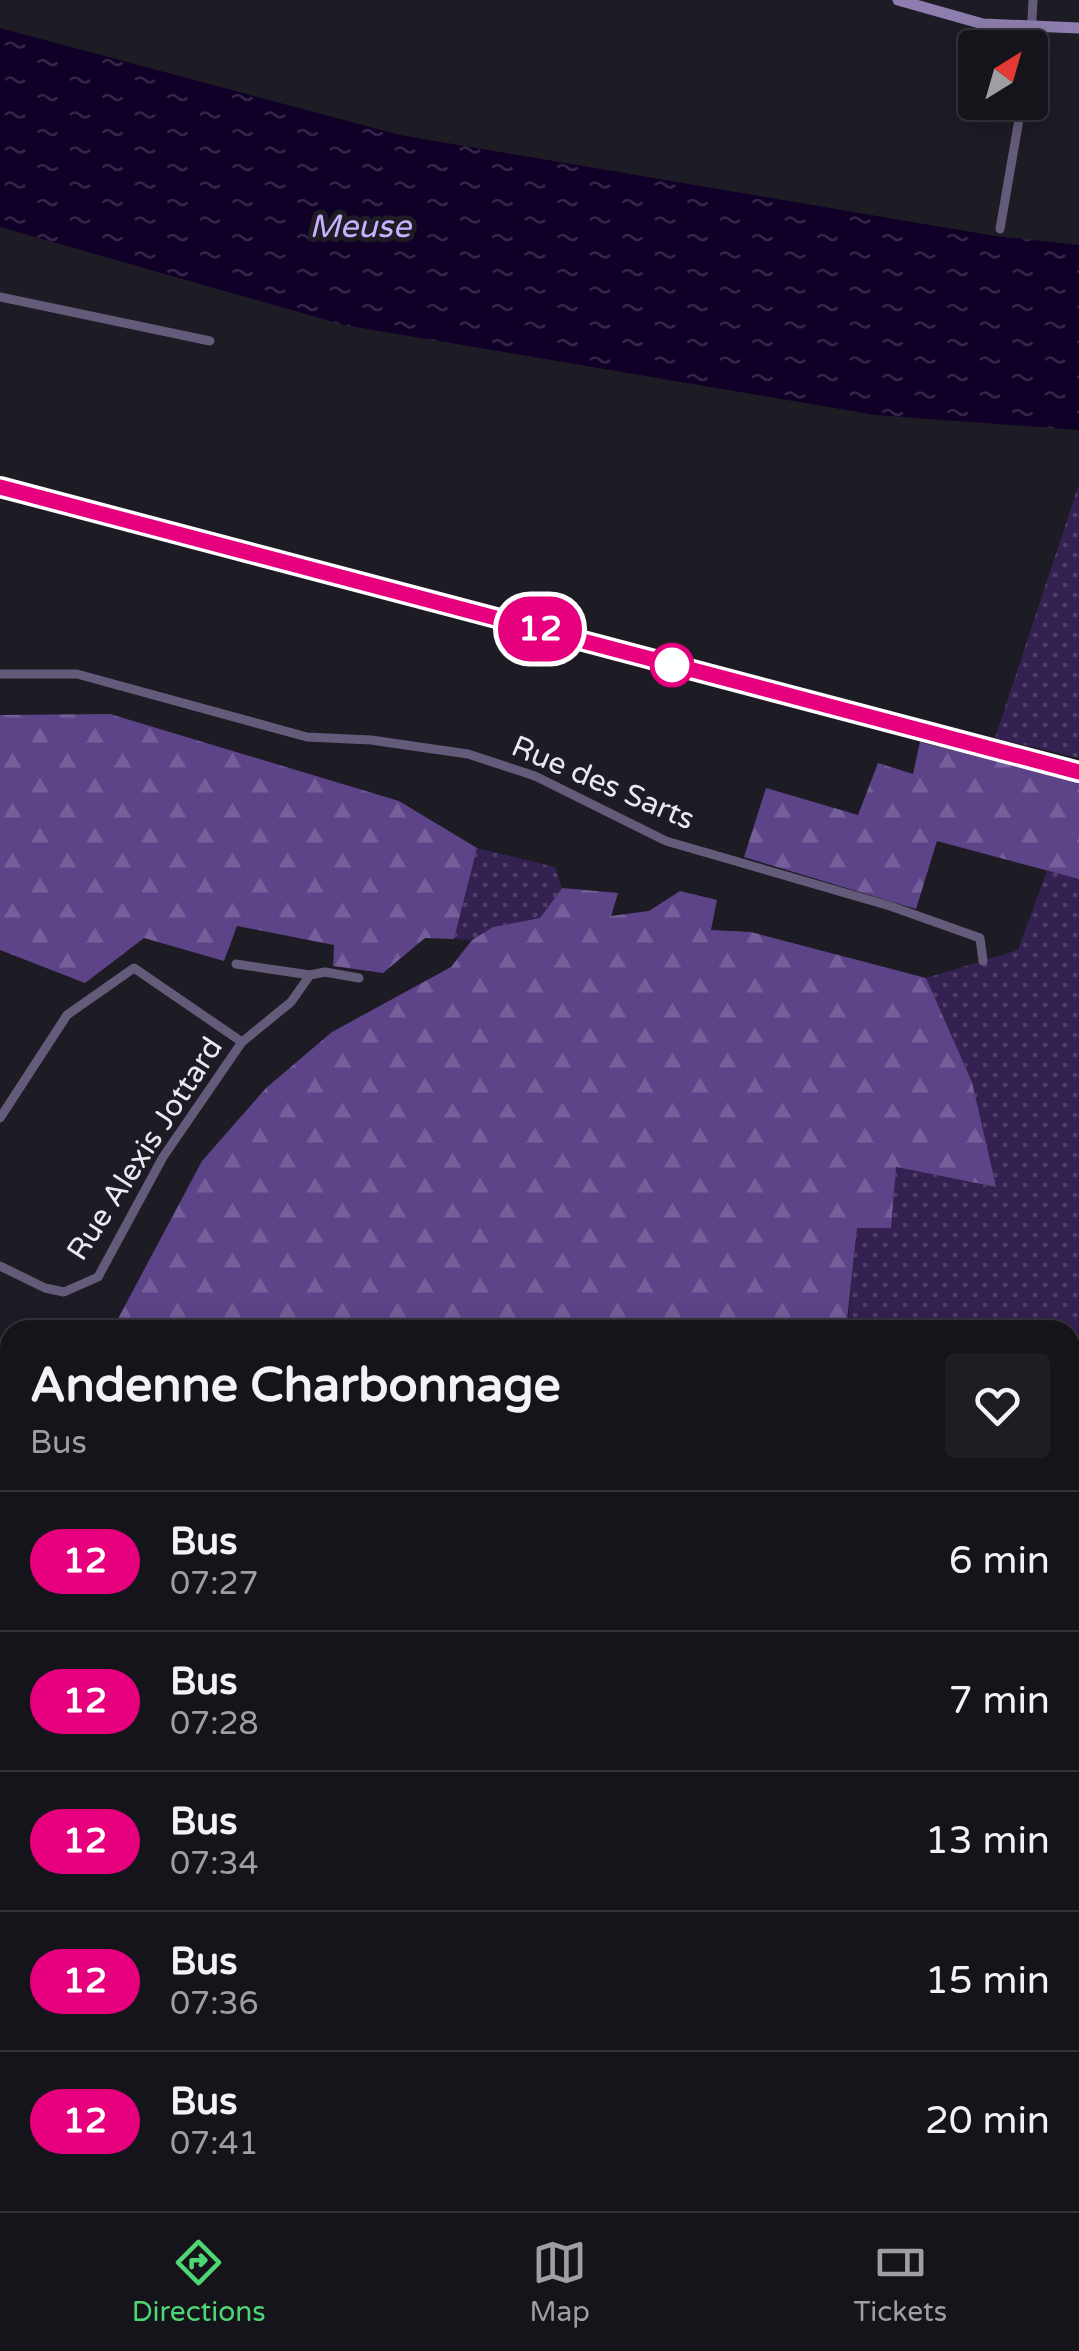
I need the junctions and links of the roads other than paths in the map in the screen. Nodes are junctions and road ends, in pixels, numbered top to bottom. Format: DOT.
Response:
graph roads {
  1 [pos="898,0"];
  2 [pos="1033,0"];
  3 [pos="1028,28"];
  4 [pos="1079,28"];
  5 [pos="1019,120"];
  6 [pos="1000,230"];
  7 [pos="0,297"];
  8 [pos="210,341"];
  9 [pos="0,488"];
  10 [pos="0,674"];
  11 [pos="1079,772"];
  12 [pos="983,961"];
  13 [pos="236,964"];
  14 [pos="310,975"];
  15 [pos="359,978"];
  16 [pos="242,1042"];
  17 [pos="0,1118"];
  18 [pos="0,1266"];
  1 -- 3 [label="main road"];
  2 -- 3 [label="street"];
  3 -- 4 [label="main road"];
  5 -- 6 [label="street"];
  7 -- 8 [label="street"];
  9 -- 11 [label="main road"];
  10 -- 12 [label="street, Rue des Sarts"];
  13 -- 14 [label="street"];
  14 -- 15 [label="street"];
  14 -- 16 [label="street, Rue Alexis Jottard"];
  16 -- 17 [label="street"];
  16 -- 18 [label="street, Rue Alexis Jottard"];
}
